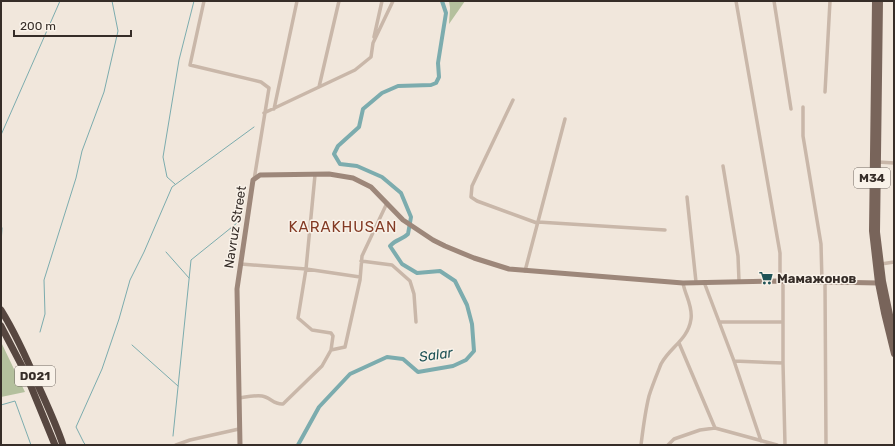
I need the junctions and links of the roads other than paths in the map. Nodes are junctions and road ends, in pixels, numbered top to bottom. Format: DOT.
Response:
graph roads {
  1 [pos="204,1"];
  2 [pos="297,1"];
  3 [pos="339,1"];
  4 [pos="382,1"];
  5 [pos="393,1"];
  6 [pos="736,1"];
  7 [pos="774,1"];
  8 [pos="830,1"];
  9 [pos="875,1"];
  10 [pos="880,1"];
  11 [pos="372,43"];
  12 [pos="319,88"];
  13 [pos="825,92"];
  14 [pos="513,100"];
  15 [pos="803,108"];
  16 [pos="274,109"];
  17 [pos="791,109"];
  18 [pos="264,113"];
  19 [pos="565,119"];
  20 [pos="878,162"];
  21 [pos="894,163"];
  22 [pos="723,166"];
  23 [pos="255,169"];
  24 [pos="260,175"];
  25 [pos="315,175"];
  26 [pos="254,180"];
  27 [pos="687,197"];
  28 [pos="386,203"];
  29 [pos="537,222"];
  30 [pos="665,230"];
  31 [pos="361,261"];
  32 [pos="894,262"];
  33 [pos="241,264"];
  34 [pos="881,264"];
  35 [pos="306,269"];
  36 [pos="525,271"];
  37 [pos="360,277"];
  38 [pos="739,281"];
  39 [pos="781,281"];
  40 [pos="696,282"];
  41 [pos="704,282"];
  42 [pos="823,282"];
  43 [pos="683,283"];
  44 [pos="878,283"];
  45 [pos="1,310"];
  46 [pos="892,316"];
  47 [pos="416,322"];
  48 [pos="720,322"];
  49 [pos="782,322"];
  50 [pos="1,326"];
  51 [pos="894,334"];
  52 [pos="679,343"];
  53 [pos="331,350"];
  54 [pos="894,354"];
  55 [pos="734,361"];
  56 [pos="783,362"];
  57 [pos="239,398"];
  58 [pos="715,428"];
  59 [pos="239,429"];
  60 [pos="190,440"];
  61 [pos="762,441"];
  62 [pos="55,445"];
  63 [pos="63,445"];
  64 [pos="176,445"];
  65 [pos="190,445"];
  66 [pos="240,445"];
  67 [pos="641,445"];
  68 [pos="668,445"];
  69 [pos="777,445"];
  70 [pos="785,445"];
  71 [pos="826,445"];
  1 -- 18 [label="street"];
  2 -- 16 [label="street"];
  3 -- 12 [label="street"];
  4 -- 11 [label="street"];
  5 -- 11 [label="street"];
  6 -- 39 [label="street"];
  7 -- 17 [label="street"];
  8 -- 13 [label="street"];
  9 -- 44 [label="main road, M34"];
  10 -- 20 [label="main road, M34"];
  11 -- 12 [label="street"];
  12 -- 16 [label="street"];
  14 -- 29 [label="street"];
  15 -- 42 [label="street"];
  16 -- 18 [label="street"];
  18 -- 23 [label="street"];
  19 -- 29 [label="street"];
  20 -- 21 [label="street"];
  20 -- 34 [label="main road, M34"];
  22 -- 38 [label="street"];
  23 -- 24 [label="street"];
  23 -- 26 [label="street"];
  24 -- 25 [label="street, Navruz Street"];
  24 -- 26 [label="street, Navruz Street"];
  25 -- 28 [label="street, Navruz Street"];
  25 -- 35 [label="street"];
  26 -- 33 [label="street, Navruz Street"];
  27 -- 40 [label="street"];
  28 -- 31 [label="street"];
  28 -- 36 [label="street, Navruz Street"];
  29 -- 30 [label="street"];
  29 -- 36 [label="street"];
  31 -- 37 [label="street"];
  31 -- 47 [label="street"];
  32 -- 34 [label="street"];
  33 -- 35 [label="street"];
  33 -- 57 [label="street, Navruz Street"];
  34 -- 46 [label="main road, M34"];
  35 -- 37 [label="street"];
  35 -- 53 [label="street"];
  36 -- 43 [label="street, Navruz Street"];
  37 -- 53 [label="street"];
  38 -- 39 [label="street, Navruz Street"];
  38 -- 41 [label="street, Navruz Street"];
  39 -- 42 [label="street, Navruz Street"];
  39 -- 49 [label="street"];
  40 -- 41 [label="street, Navruz Street"];
  40 -- 43 [label="street, Navruz Street"];
  41 -- 48 [label="street"];
  42 -- 44 [label="street, Navruz Street"];
  42 -- 71 [label="street"];
  43 -- 52 [label="street"];
  44 -- 54 [label="main road, M34"];
  45 -- 63 [label="highway, D021"];
  46 -- 51 [label="main road, M34"];
  48 -- 49 [label="street"];
  48 -- 55 [label="street"];
  49 -- 56 [label="street"];
  50 -- 62 [label="highway, D021"];
  52 -- 58 [label="street"];
  52 -- 67 [label="street"];
  53 -- 57 [label="street"];
  55 -- 56 [label="street"];
  55 -- 61 [label="street"];
  56 -- 70 [label="street"];
  57 -- 59 [label="street, Navruz Street"];
  58 -- 61 [label="street"];
  58 -- 68 [label="street"];
  59 -- 60 [label="street"];
  59 -- 66 [label="street, Navruz Street"];
  60 -- 64 [label="street"];
  60 -- 65 [label="street"];
  61 -- 69 [label="street"];
}
